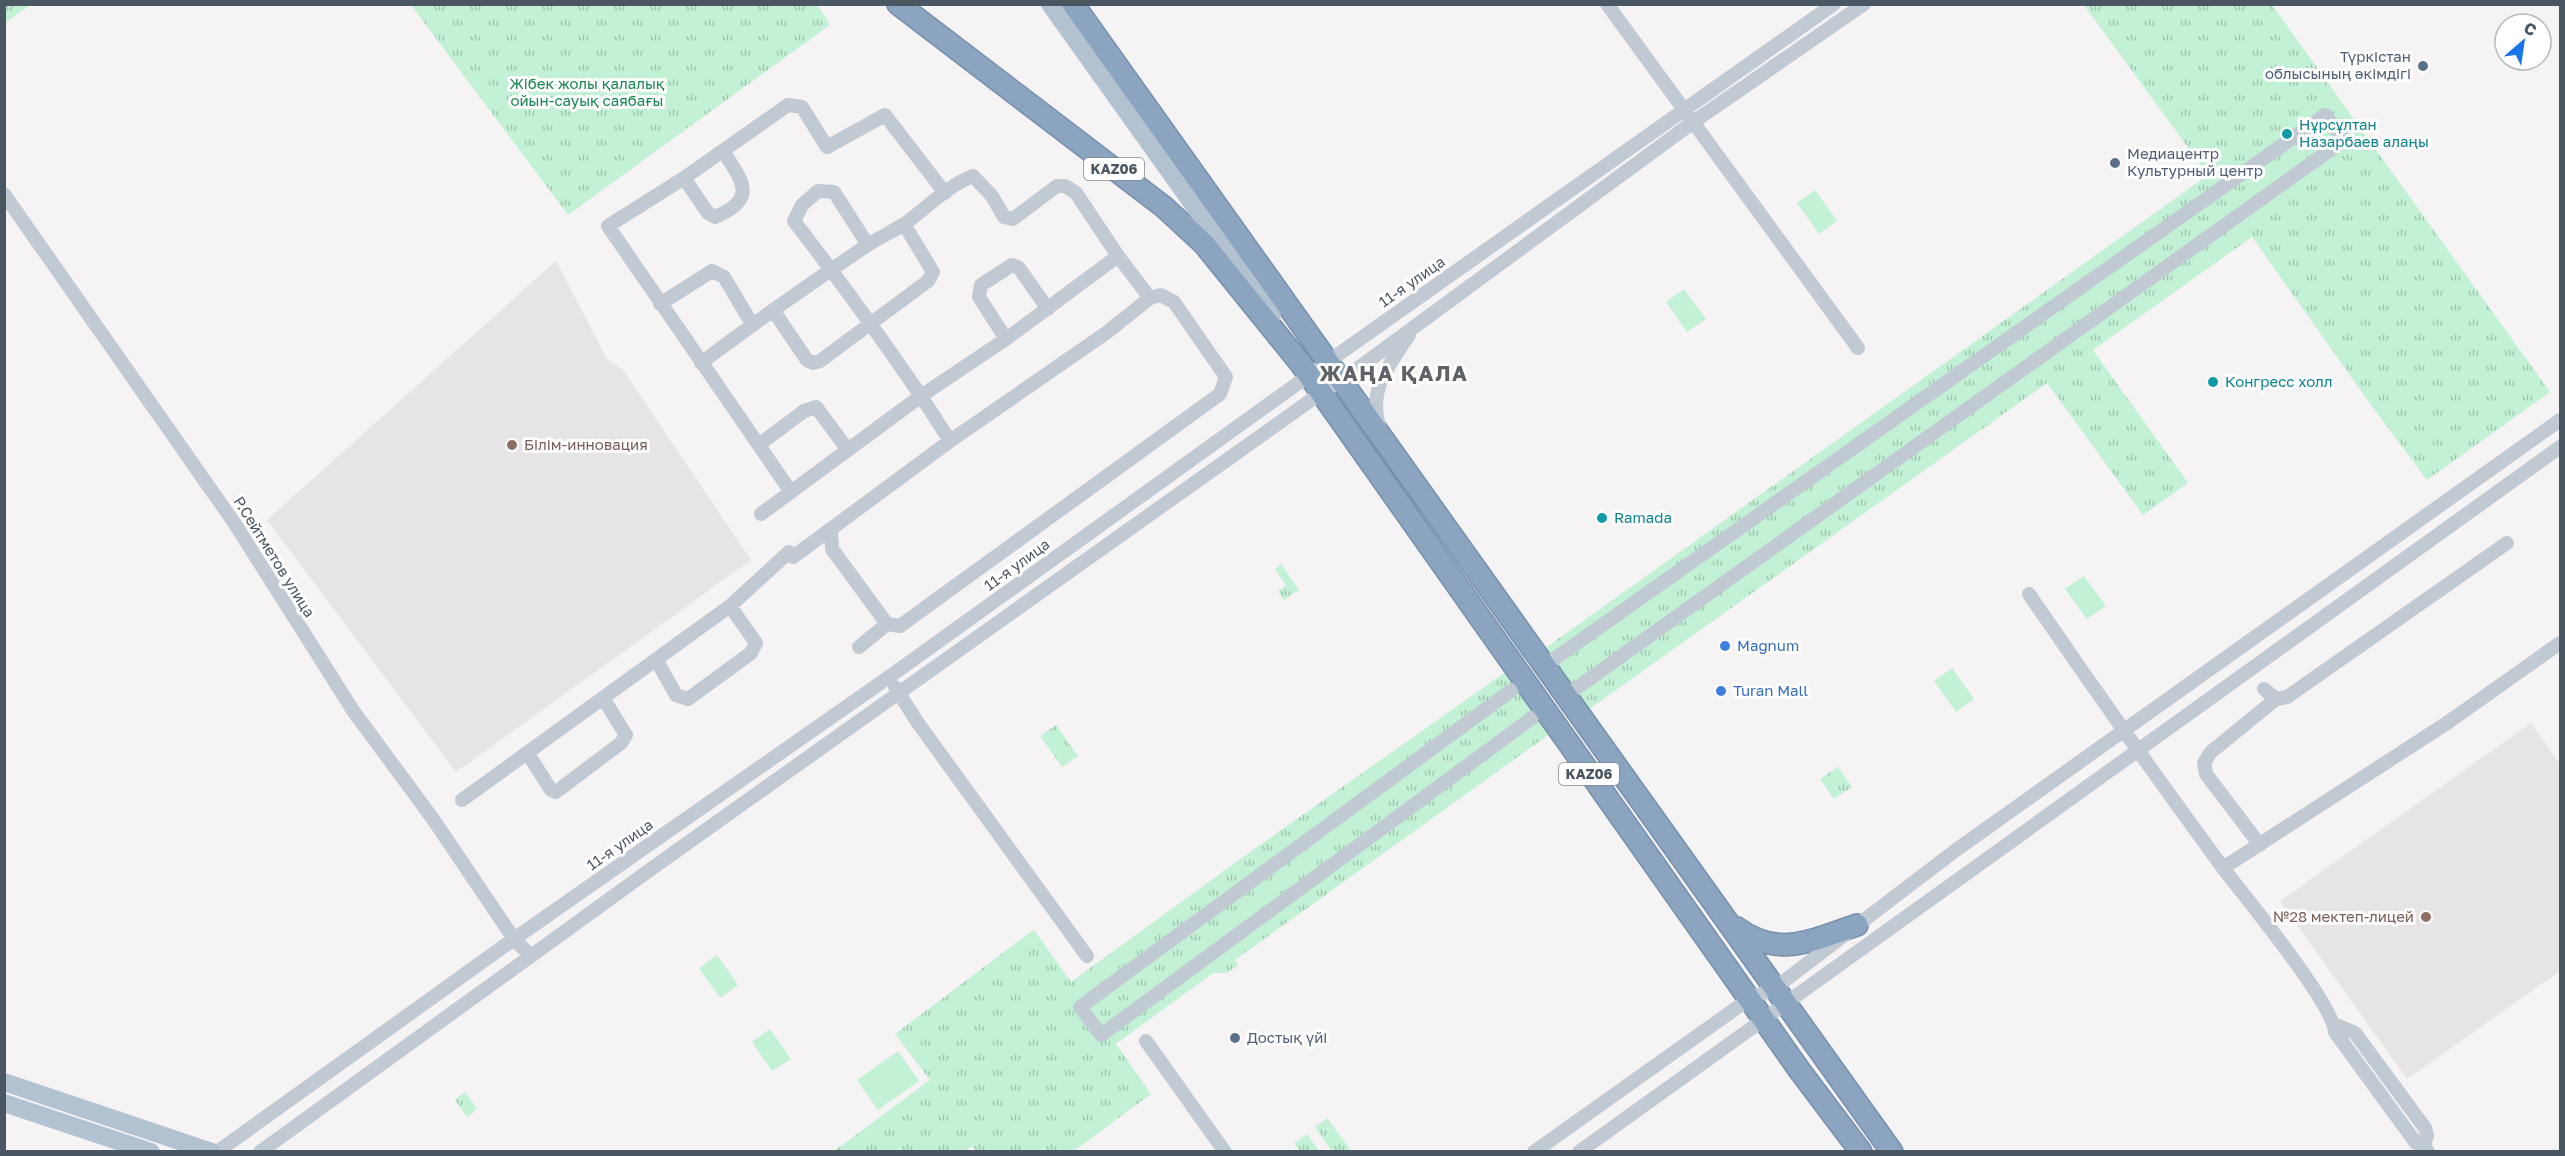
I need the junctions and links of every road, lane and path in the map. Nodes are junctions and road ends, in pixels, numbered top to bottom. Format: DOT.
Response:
graph roads {
  1 [pos="898,4"];
  2 [pos="1050,4"];
  3 [pos="1073,4"];
  4 [pos="1607,4"];
  5 [pos="1834,4"];
  6 [pos="1864,4"];
  7 [pos="1684,110"];
  8 [pos="1692,123"];
  9 [pos="723,151"];
  10 [pos="684,178"];
  11 [pos="945,193"];
  12 [pos="4,194"];
  13 [pos="904,224"];
  14 [pos="868,245"];
  15 [pos="1119,256"];
  16 [pos="832,270"];
  17 [pos="1150,298"];
  18 [pos="660,304"];
  19 [pos="1048,309"];
  20 [pos="773,310"];
  21 [pos="871,322"];
  22 [pos="752,324"];
  23 [pos="1416,326"];
  24 [pos="1006,339"];
  25 [pos="1858,348"];
  26 [pos="1329,361"];
  27 [pos="701,363"];
  28 [pos="1310,378"];
  29 [pos="1342,380"];
  30 [pos="921,396"];
  31 [pos="2560,420"];
  32 [pos="1382,437"];
  33 [pos="950,441"];
  34 [pos="760,444"];
  35 [pos="2560,447"];
  36 [pos="848,450"];
  37 [pos="791,492"];
  38 [pos="761,514"];
  39 [pos="831,529"];
  40 [pos="2507,543"];
  41 [pos="2029,594"];
  42 [pos="730,606"];
  43 [pos="887,624"];
  44 [pos="2560,642"];
  45 [pos="859,647"];
  46 [pos="657,661"];
  47 [pos="1550,662"];
  48 [pos="889,677"];
  49 [pos="2264,689"];
  50 [pos="1512,690"];
  51 [pos="1571,692"];
  52 [pos="899,693"];
  53 [pos="603,698"];
  54 [pos="2276,699"];
  55 [pos="1532,718"];
  56 [pos="2124,729"];
  57 [pos="2139,749"];
  58 [pos="528,754"];
  59 [pos="462,800"];
  60 [pos="2260,845"];
  61 [pos="2223,868"];
  62 [pos="1727,921"];
  63 [pos="1857,925"];
  64 [pos="514,939"];
  65 [pos="531,956"];
  66 [pos="1087,956"];
  67 [pos="1781,996"];
  68 [pos="1749,999"];
  69 [pos="1764,1020"];
  70 [pos="1146,1041"];
  71 [pos="4,1082"];
  72 [pos="4,1103"];
  73 [pos="2426,1149"];
  74 [pos="152,1152"];
  75 [pos="212,1152"];
  76 [pos="217,1152"];
  77 [pos="260,1152"];
  78 [pos="1224,1152"];
  79 [pos="1534,1152"];
  80 [pos="1579,1152"];
  81 [pos="1861,1152"];
  82 [pos="1892,1152"];
  1 -- 28 [label="highway, KАZ06"];
  2 -- 28 [label="main road, KАZ06"];
  3 -- 26 [label="highway, KАZ06"];
  4 -- 7 [label="street"];
  5 -- 7 [label="street, 11-я улица"];
  6 -- 8 [label="street, 11-я улица"];
  7 -- 8 [label="street"];
  7 -- 26 [label="street, 11-я улица"];
  8 -- 23 [label="street, 11-я улица"];
  8 -- 25 [label="street"];
  9 -- 10 [label="street"];
  9 -- 10 [label="street"];
  9 -- 11 [label="street"];
  10 -- 18 [label="street"];
  11 -- 13 [label="street"];
  11 -- 15 [label="street"];
  12 -- 64 [label="street, Р.Сейтметов улица"];
  13 -- 14 [label="street"];
  13 -- 21 [label="street"];
  14 -- 16 [label="street"];
  14 -- 16 [label="street"];
  15 -- 17 [label="street"];
  15 -- 19 [label="street"];
  16 -- 20 [label="street"];
  16 -- 21 [label="street"];
  17 -- 33 [label="street"];
  17 -- 43 [label="street"];
  18 -- 22 [label="street"];
  18 -- 27 [label="street"];
  19 -- 24 [label="street"];
  19 -- 24 [label="street"];
  20 -- 21 [label="street"];
  20 -- 22 [label="street"];
  21 -- 30 [label="street"];
  22 -- 27 [label="street"];
  23 -- 29 [label="street, 11-я улица"];
  23 -- 32 [label="street"];
  24 -- 30 [label="street"];
  26 -- 28 [label="street, 11-я улица"];
  26 -- 29 [label="highway, KАZ06"];
  27 -- 34 [label="street"];
  28 -- 29 [label="street, 11-я улица"];
  28 -- 48 [label="street, 11-я улица"];
  28 -- 52 [label="street, 11-я улица"];
  28 -- 68 [label="highway, KАZ06"];
  29 -- 32 [label="highway, KАZ06"];
  30 -- 33 [label="street"];
  30 -- 36 [label="street"];
  31 -- 56 [label="street"];
  32 -- 62 [label="highway, KАZ06"];
  33 -- 39 [label="street"];
  34 -- 36 [label="street"];
  34 -- 37 [label="street"];
  35 -- 57 [label="street"];
  36 -- 37 [label="street"];
  37 -- 38 [label="street"];
  39 -- 42 [label="street"];
  39 -- 43 [label="street"];
  40 -- 54 [label="street"];
  41 -- 56 [label="street"];
  42 -- 46 [label="street"];
  42 -- 46 [label="street"];
  43 -- 45 [label="street"];
  44 -- 60 [label="street"];
  46 -- 53 [label="street"];
  47 -- 51 [label="street"];
  48 -- 52 [label="street"];
  48 -- 64 [label="street, 11-я улица"];
  49 -- 54 [label="street"];
  50 -- 55 [label="street"];
  52 -- 65 [label="street, 11-я улица"];
  52 -- 66 [label="street"];
  53 -- 58 [label="street"];
  53 -- 58 [label="street"];
  54 -- 60 [label="street"];
  56 -- 57 [label="street"];
  56 -- 63 [label="street"];
  57 -- 61 [label="street"];
  57 -- 67 [label="street"];
  58 -- 59 [label="street"];
  60 -- 61 [label="street"];
  61 -- 73 [label="street"];
  62 -- 63 [label="highway"];
  62 -- 67 [label="highway, KАZ06"];
  63 -- 67 [label="street"];
  64 -- 65 [label="street, Р.Сейтметов улица"];
  64 -- 76 [label="street, 11-я улица"];
  65 -- 77 [label="street, 11-я улица"];
  67 -- 68 [label="street"];
  67 -- 69 [label="street"];
  67 -- 82 [label="highway, KАZ06"];
  68 -- 69 [label="highway, KАZ06"];
  68 -- 79 [label="street"];
  69 -- 80 [label="street"];
  69 -- 81 [label="highway, KАZ06"];
  70 -- 78 [label="street"];
  71 -- 75 [label="main road"];
  72 -- 74 [label="main road"];
}
